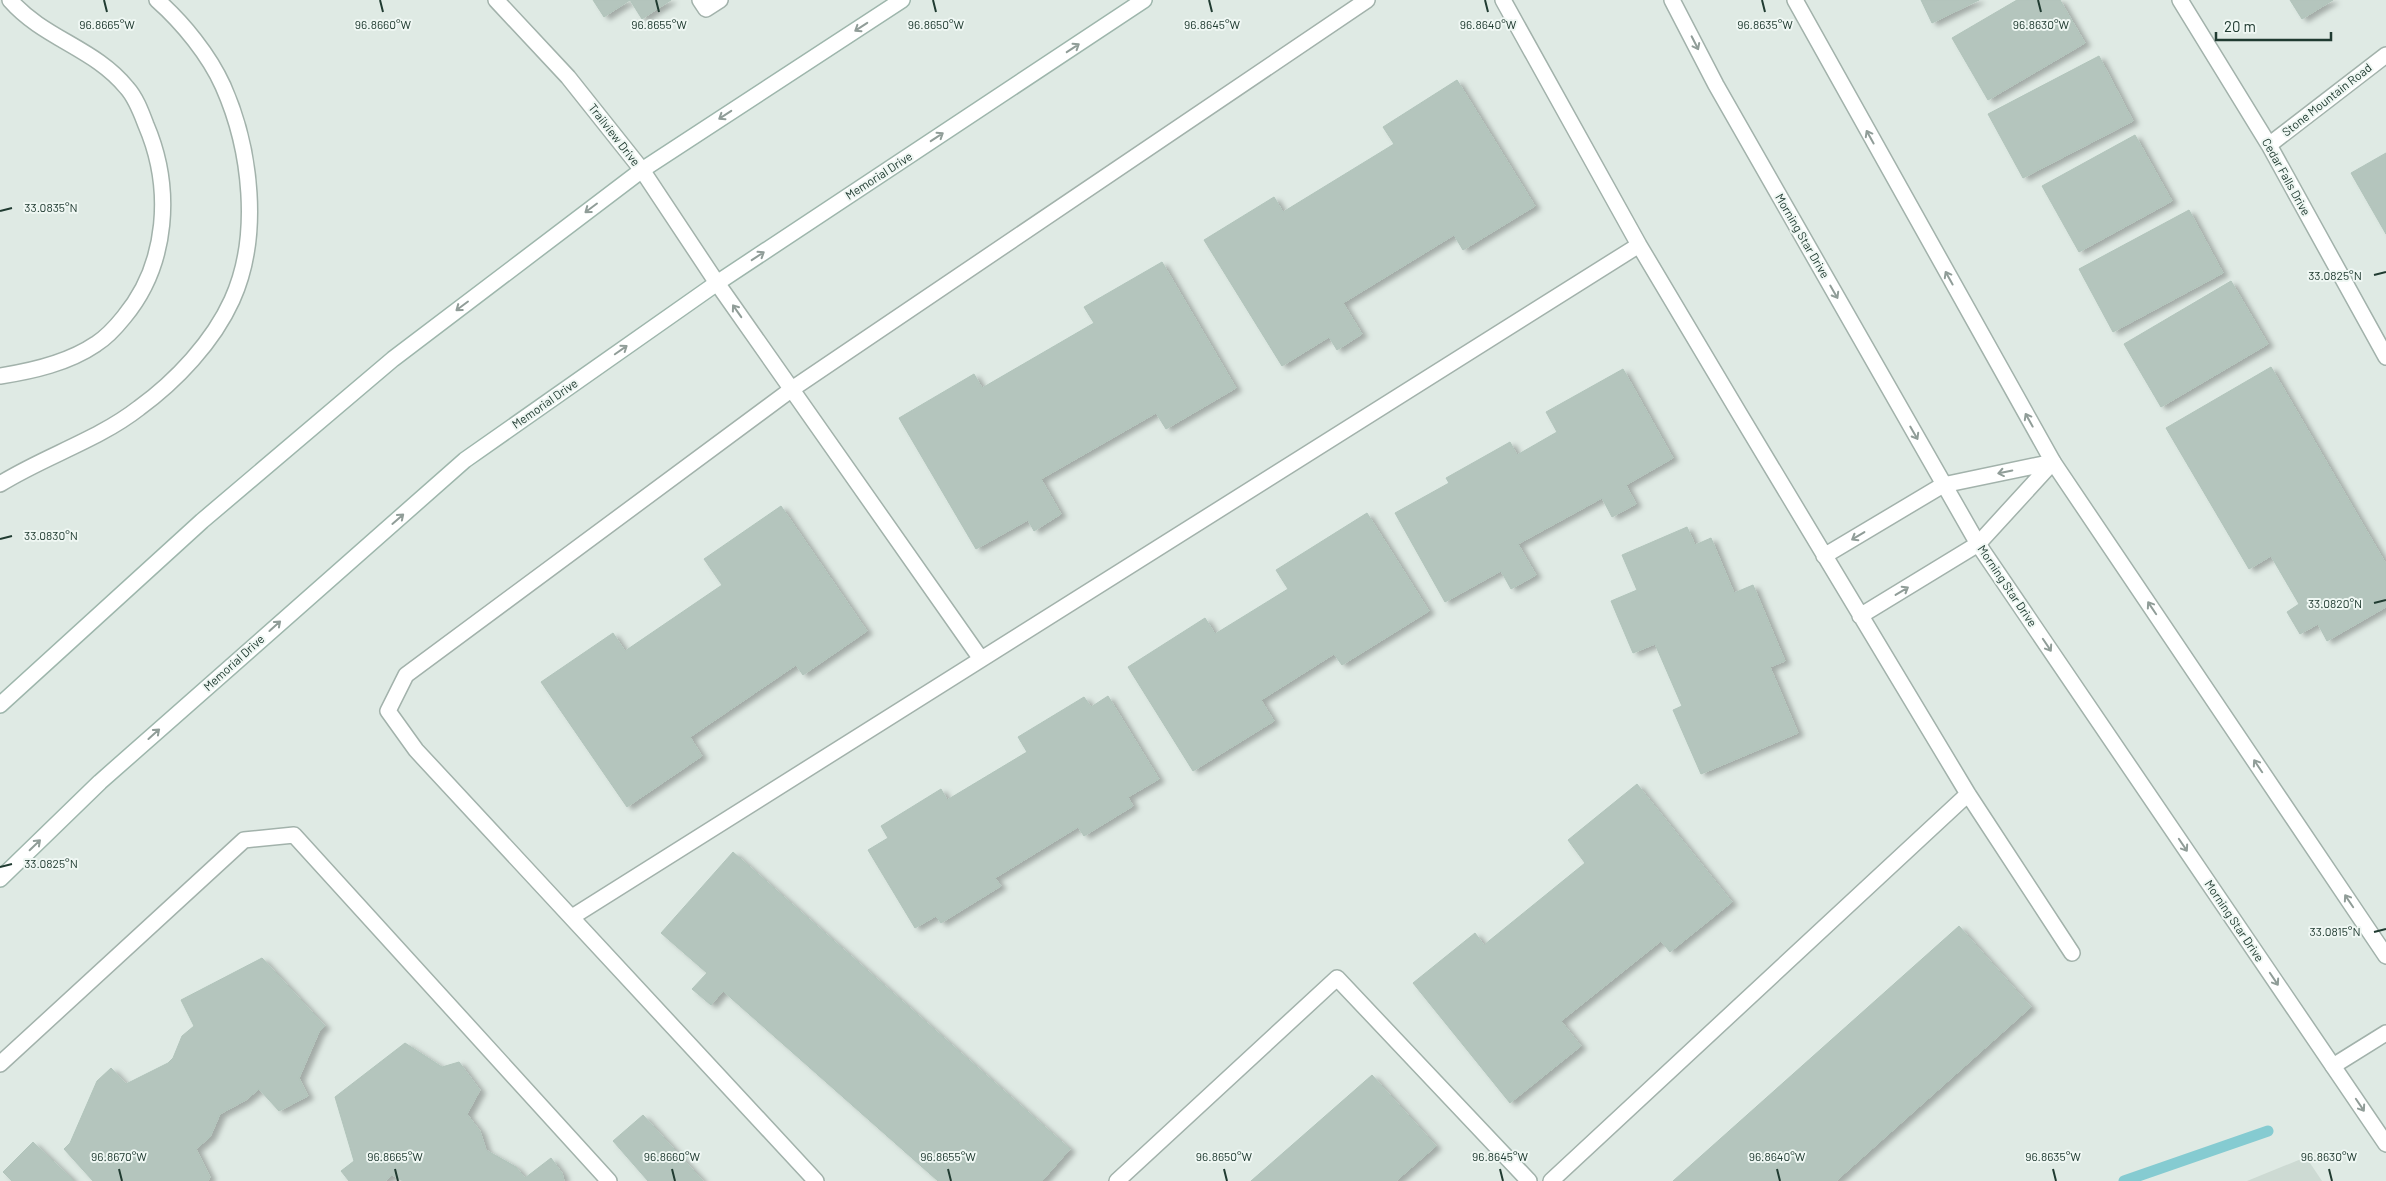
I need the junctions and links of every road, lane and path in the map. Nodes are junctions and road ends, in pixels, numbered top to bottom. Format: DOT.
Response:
graph roads {
  1 [pos="10,0"];
  2 [pos="157,0"];
  3 [pos="496,0"];
  4 [pos="700,0"];
  5 [pos="720,0"];
  6 [pos="902,0"];
  7 [pos="1144,0"];
  8 [pos="1367,0"];
  9 [pos="1503,0"];
  10 [pos="1672,0"];
  11 [pos="1795,0"];
  12 [pos="2180,0"];
  13 [pos="2386,55"];
  14 [pos="2268,145"];
  15 [pos="642,170"];
  16 [pos="1639,245"];
  17 [pos="717,283"];
  18 [pos="2386,356"];
  19 [pos="0,376"];
  20 [pos="792,389"];
  21 [pos="2053,462"];
  22 [pos="0,484"];
  23 [pos="1943,485"];
  24 [pos="1978,544"];
  25 [pos="1824,556"];
  26 [pos="1860,616"];
  27 [pos="981,659"];
  28 [pos="0,705"];
  29 [pos="1968,794"];
  30 [pos="0,879"];
  31 [pos="572,918"];
  32 [pos="2072,953"];
  33 [pos="2386,956"];
  34 [pos="2386,1033"];
  35 [pos="0,1064"];
  36 [pos="2334,1066"];
  37 [pos="2386,1144"];
  38 [pos="608,1181"];
  39 [pos="816,1181"];
  40 [pos="1116,1181"];
  41 [pos="1529,1181"];
  42 [pos="1551,1181"];
  1 -- 19 [label="street"];
  2 -- 22 [label="street"];
  3 -- 15 [label="street, Trailview Drive"];
  4 -- 5 [label="street"];
  6 -- 15 [label="street, one-way"];
  17 -- 7 [label="street, Memorial Drive, one-way"];
  8 -- 20 [label="street"];
  9 -- 16 [label="street"];
  10 -- 23 [label="street, Morning Star Drive, one-way"];
  21 -- 11 [label="street, one-way"];
  12 -- 14 [label="street, Cedar Falls Drive"];
  13 -- 14 [label="street, Stone Mountain Road"];
  14 -- 18 [label="street, Cedar Falls Drive"];
  15 -- 17 [label="street, Trailview Drive"];
  15 -- 28 [label="street, one-way"];
  16 -- 25 [label="street"];
  16 -- 27 [label="street"];
  20 -- 17 [label="street, Trailview Drive, one-way"];
  30 -- 17 [label="street, Memorial Drive, one-way"];
  20 -- 27 [label="street, Trailview Drive"];
  20 -- 31 [label="street"];
  21 -- 23 [label="street, one-way"];
  21 -- 24 [label="street"];
  33 -- 21 [label="street, one-way"];
  23 -- 24 [label="street, Morning Star Drive"];
  23 -- 25 [label="street, one-way"];
  26 -- 24 [label="street, one-way"];
  24 -- 36 [label="street, Morning Star Drive, one-way"];
  25 -- 26 [label="street"];
  26 -- 29 [label="street"];
  27 -- 31 [label="street"];
  29 -- 32 [label="street"];
  29 -- 42 [label="street"];
  31 -- 39 [label="street"];
  34 -- 36 [label="street"];
  35 -- 38 [label="street"];
  36 -- 37 [label="street, Morning Star Drive, one-way"];
  40 -- 41 [label="street"];
}
